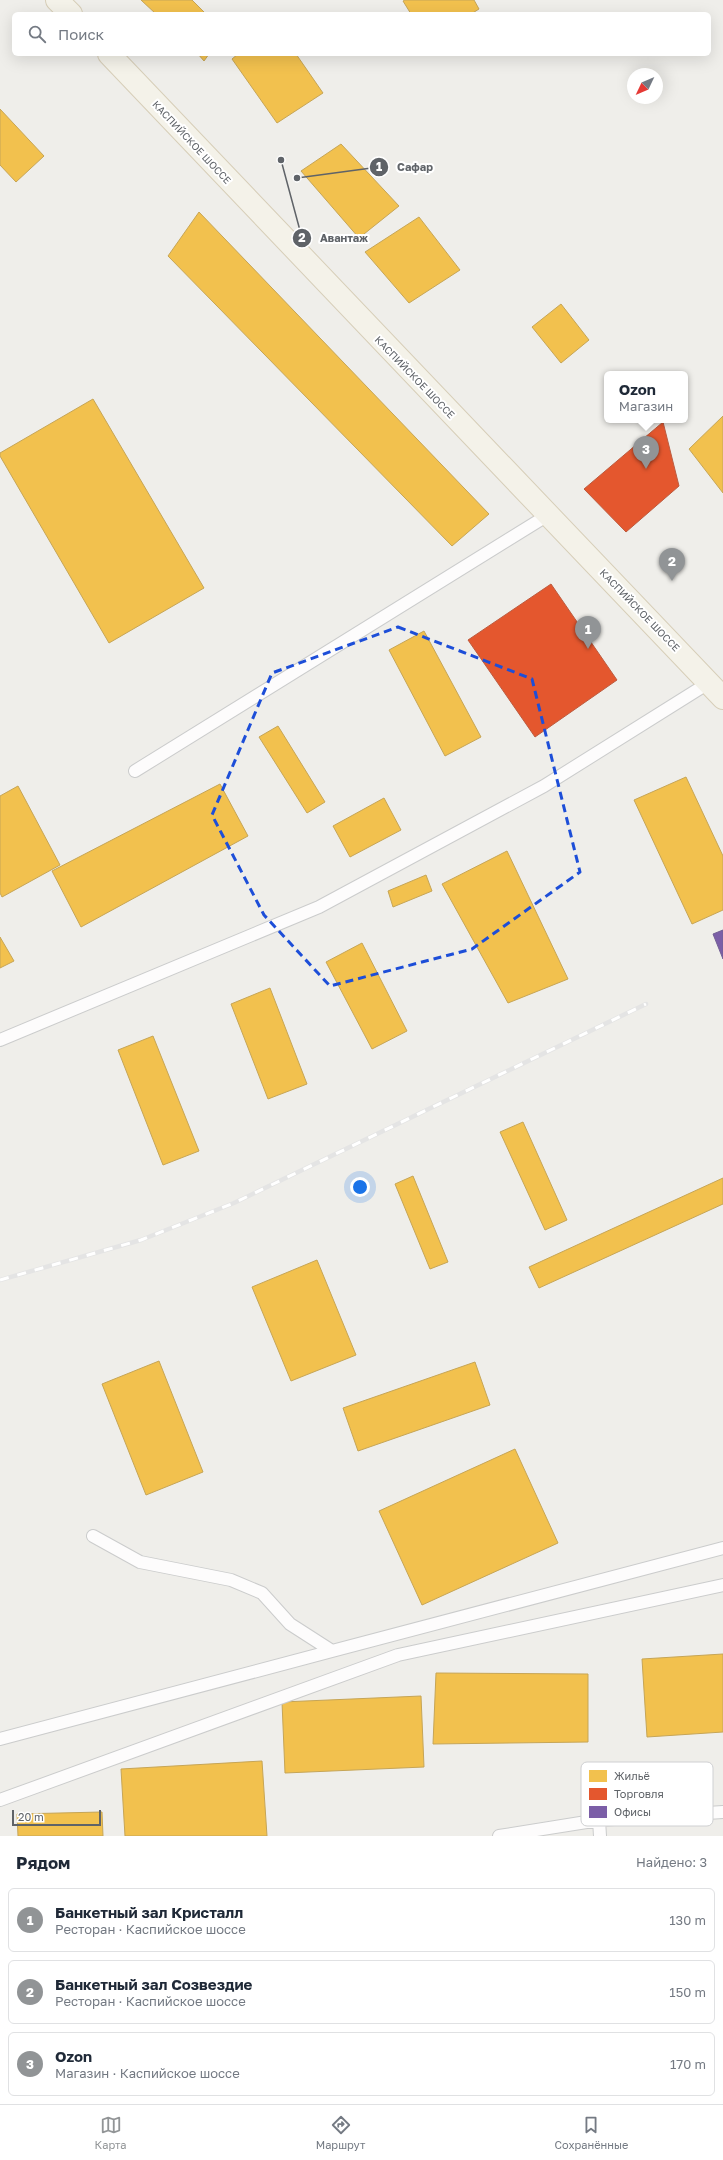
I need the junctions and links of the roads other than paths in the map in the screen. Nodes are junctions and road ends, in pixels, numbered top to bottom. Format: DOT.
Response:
graph roads {
  1 [pos="57,0"];
  2 [pos="69,12"];
  3 [pos="111,56"];
  4 [pos="548,515"];
  5 [pos="716,690"];
  6 [pos="135,771"];
  7 [pos="0,1040"];
  8 [pos="93,1536"];
  9 [pos="723,1548"];
  10 [pos="723,1585"];
  11 [pos="332,1651"];
  12 [pos="0,1739"];
  13 [pos="0,1800"];
  14 [pos="723,1812"];
  15 [pos="713,1813"];
  16 [pos="581,1823"];
  17 [pos="599,1826"];
  18 [pos="499,1836"];
  19 [pos="600,1836"];
  1 -- 2 [label="main road"];
  3 -- 4 [label="main road, КАСПИЙСКОЕ ШОССЕ"];
  4 -- 5 [label="main road, КАСПИЙСКОЕ ШОССЕ"];
  4 -- 6 [label="lane"];
  5 -- 7 [label="lane"];
  8 -- 11 [label="lane"];
  9 -- 11 [label="lane"];
  10 -- 13 [label="lane"];
  11 -- 12 [label="lane"];
  14 -- 15 [label="lane"];
  16 -- 18 [label="lane"];
  17 -- 19 [label="lane"];
}
